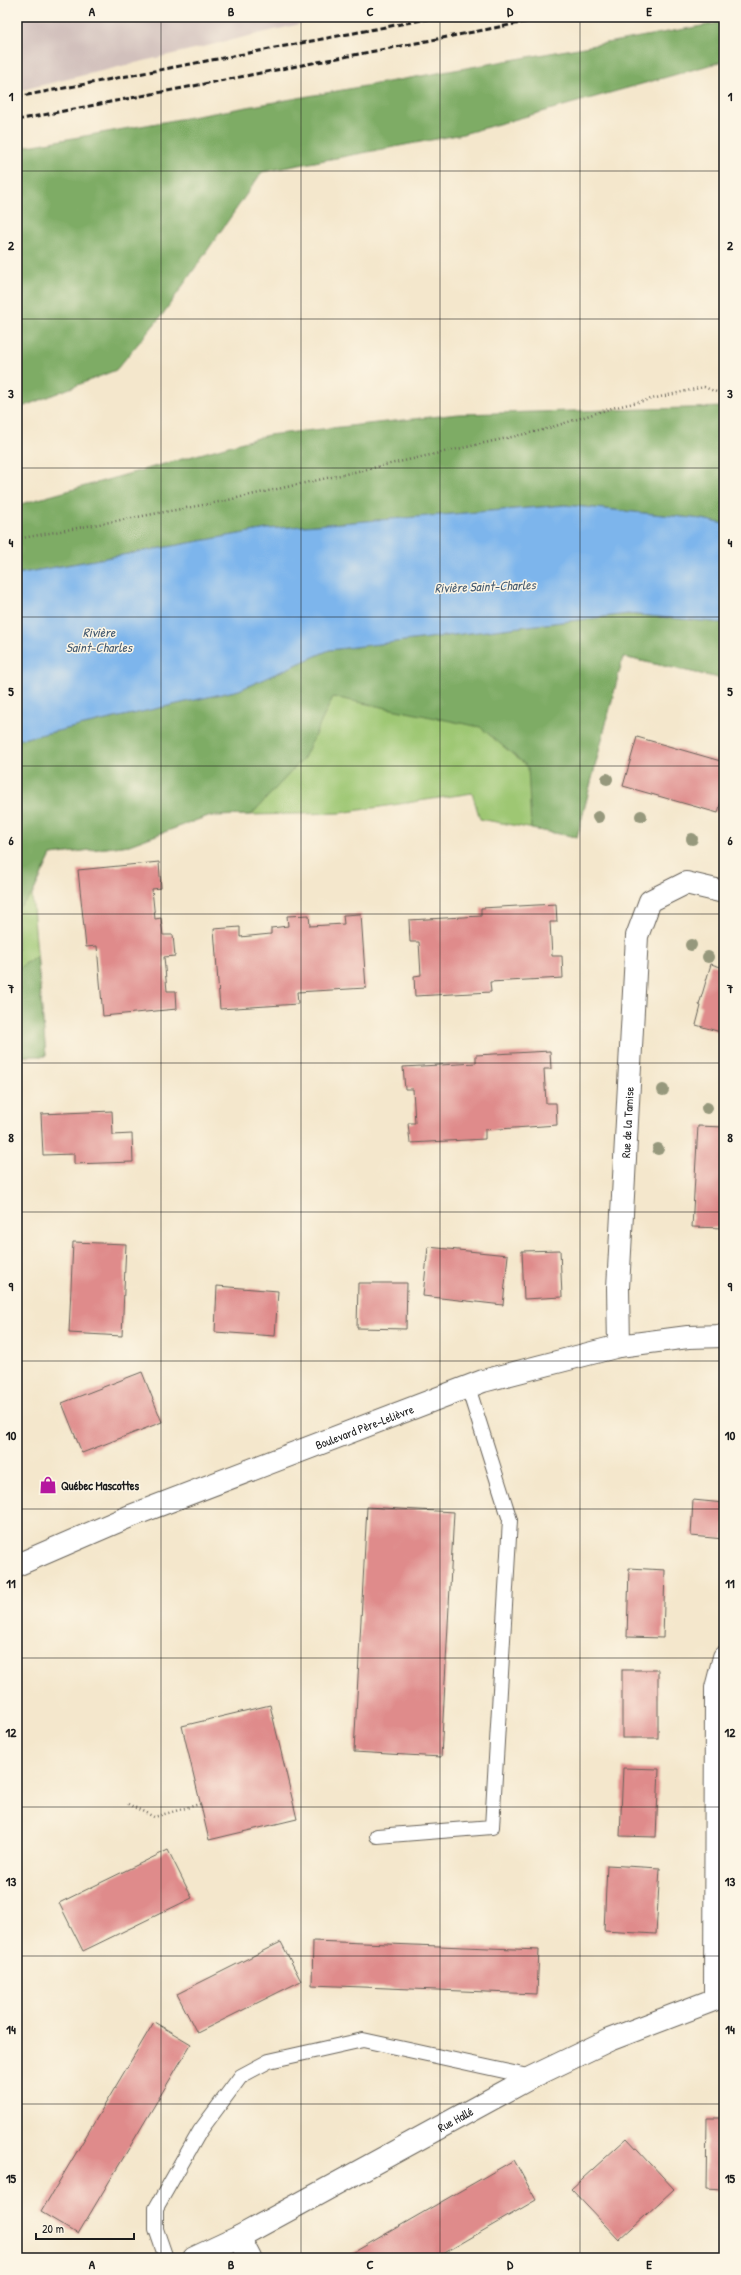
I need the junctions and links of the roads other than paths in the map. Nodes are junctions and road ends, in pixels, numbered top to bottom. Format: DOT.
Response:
graph roads {
  1 [pos="724,892"];
  2 [pos="724,1336"];
  3 [pos="619,1346"];
  4 [pos="468,1387"];
  5 [pos="17,1565"];
  6 [pos="724,1657"];
  7 [pos="377,1836"];
  8 [pos="719,1998"];
  9 [pos="532,2076"];
  10 [pos="239,2237"];
  11 [pos="166,2258"];
  12 [pos="194,2258"];
  13 [pos="250,2258"];
  1 -- 3 [label="street, Rue de la Tamise"];
  2 -- 3 [label="street, Boulevard Père-Lelièvre"];
  3 -- 4 [label="street, Boulevard Père-Lelièvre"];
  4 -- 5 [label="street, Boulevard Père-Lelièvre"];
  4 -- 7 [label="lane"];
  6 -- 8 [label="street"];
  8 -- 9 [label="street, Rue Hallé"];
  9 -- 10 [label="street, Rue Hallé"];
  9 -- 11 [label="lane"];
  10 -- 12 [label="street, Rue Hallé"];
  10 -- 13 [label="street"];
}
